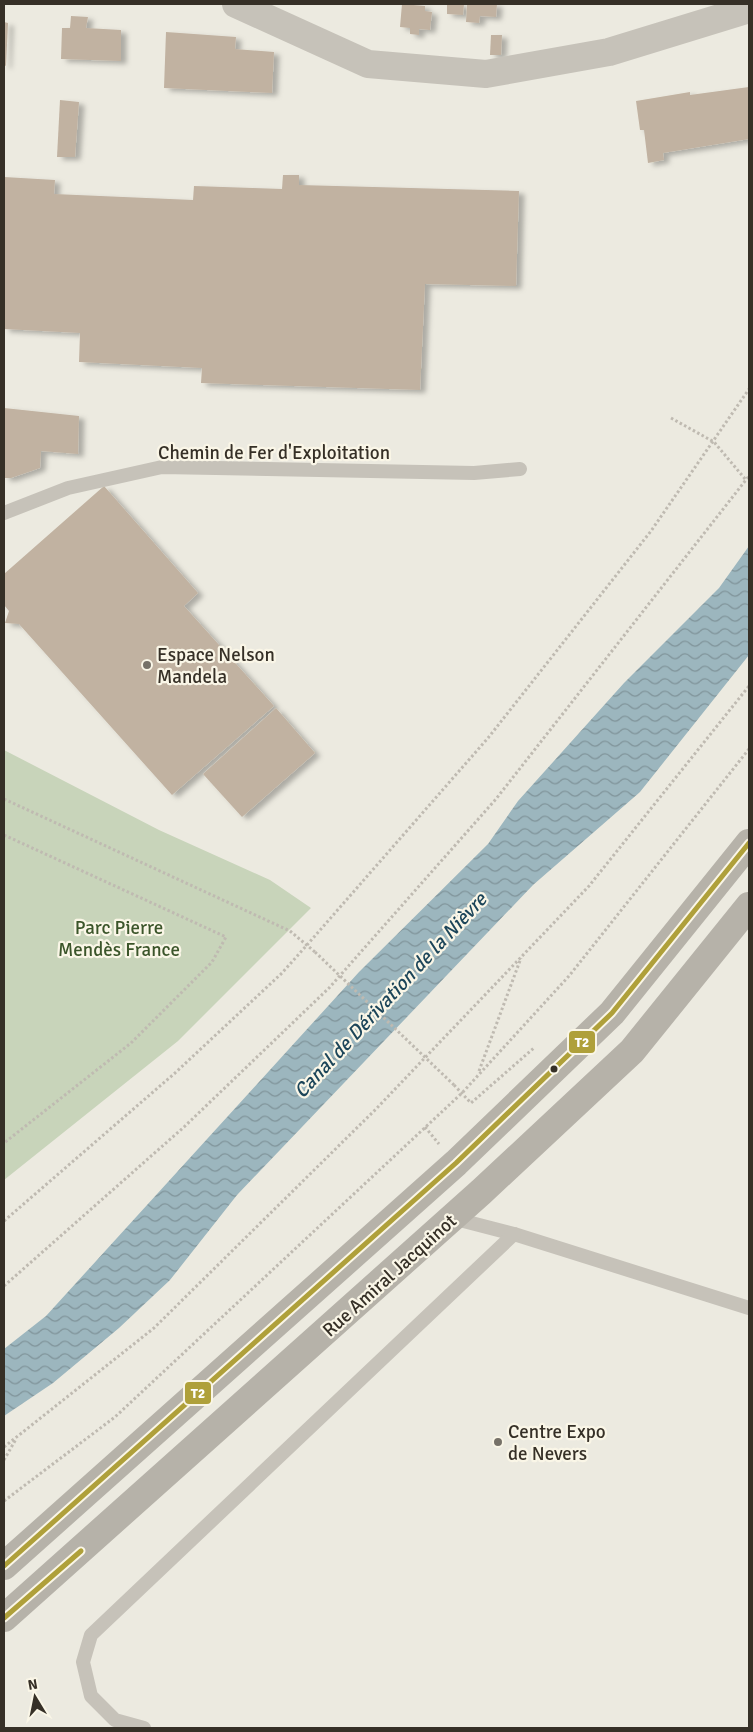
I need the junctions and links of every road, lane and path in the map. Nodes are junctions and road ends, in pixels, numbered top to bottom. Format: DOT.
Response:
graph roads {
  1 [pos="236,4"];
  2 [pos="749,9"];
  3 [pos="749,389"];
  4 [pos="671,418"];
  5 [pos="714,442"];
  6 [pos="520,469"];
  7 [pos="749,476"];
  8 [pos="746,480"];
  9 [pos="4,513"];
  10 [pos="749,686"];
  11 [pos="749,748"];
  12 [pos="4,800"];
  13 [pos="4,835"];
  14 [pos="749,843"];
  15 [pos="749,906"];
  16 [pos="307,945"];
  17 [pos="522,957"];
  18 [pos="478,1074"];
  19 [pos="462,1092"];
  20 [pos="4,1143"];
  21 [pos="452,1218"];
  22 [pos="4,1221"];
  23 [pos="514,1234"];
  24 [pos="4,1286"];
  25 [pos="749,1308"];
  26 [pos="17,1438"];
  27 [pos="4,1447"];
  28 [pos="4,1460"];
  29 [pos="4,1501"];
  30 [pos="4,1566"];
  31 [pos="4,1618"];
  32 [pos="144,1728"];
  1 -- 2 [label="street"];
  3 -- 5 [label="path"];
  4 -- 5 [label="path"];
  5 -- 8 [label="path"];
  5 -- 16 [label="path"];
  6 -- 9 [label="lane, Chemin de Fer d'Exploitation"];
  7 -- 8 [label="path"];
  8 -- 24 [label="path"];
  10 -- 17 [label="path"];
  11 -- 18 [label="path"];
  12 -- 16 [label="path"];
  13 -- 20 [label="path"];
  14 -- 30 [label="main road, Rue Amiral Jacquinot"];
  15 -- 21 [label="main road, Rue Amiral Jacquinot"];
  16 -- 19 [label="path, bridge"];
  16 -- 22 [label="path"];
  17 -- 18 [label="path"];
  17 -- 26 [label="path"];
  18 -- 19 [label="path"];
  19 -- 29 [label="path"];
  21 -- 23 [label="lane"];
  21 -- 31 [label="main road, Rue Amiral Jacquinot"];
  23 -- 25 [label="lane"];
  23 -- 32 [label="lane"];
  26 -- 27 [label="path"];
  26 -- 28 [label="path"];
}
